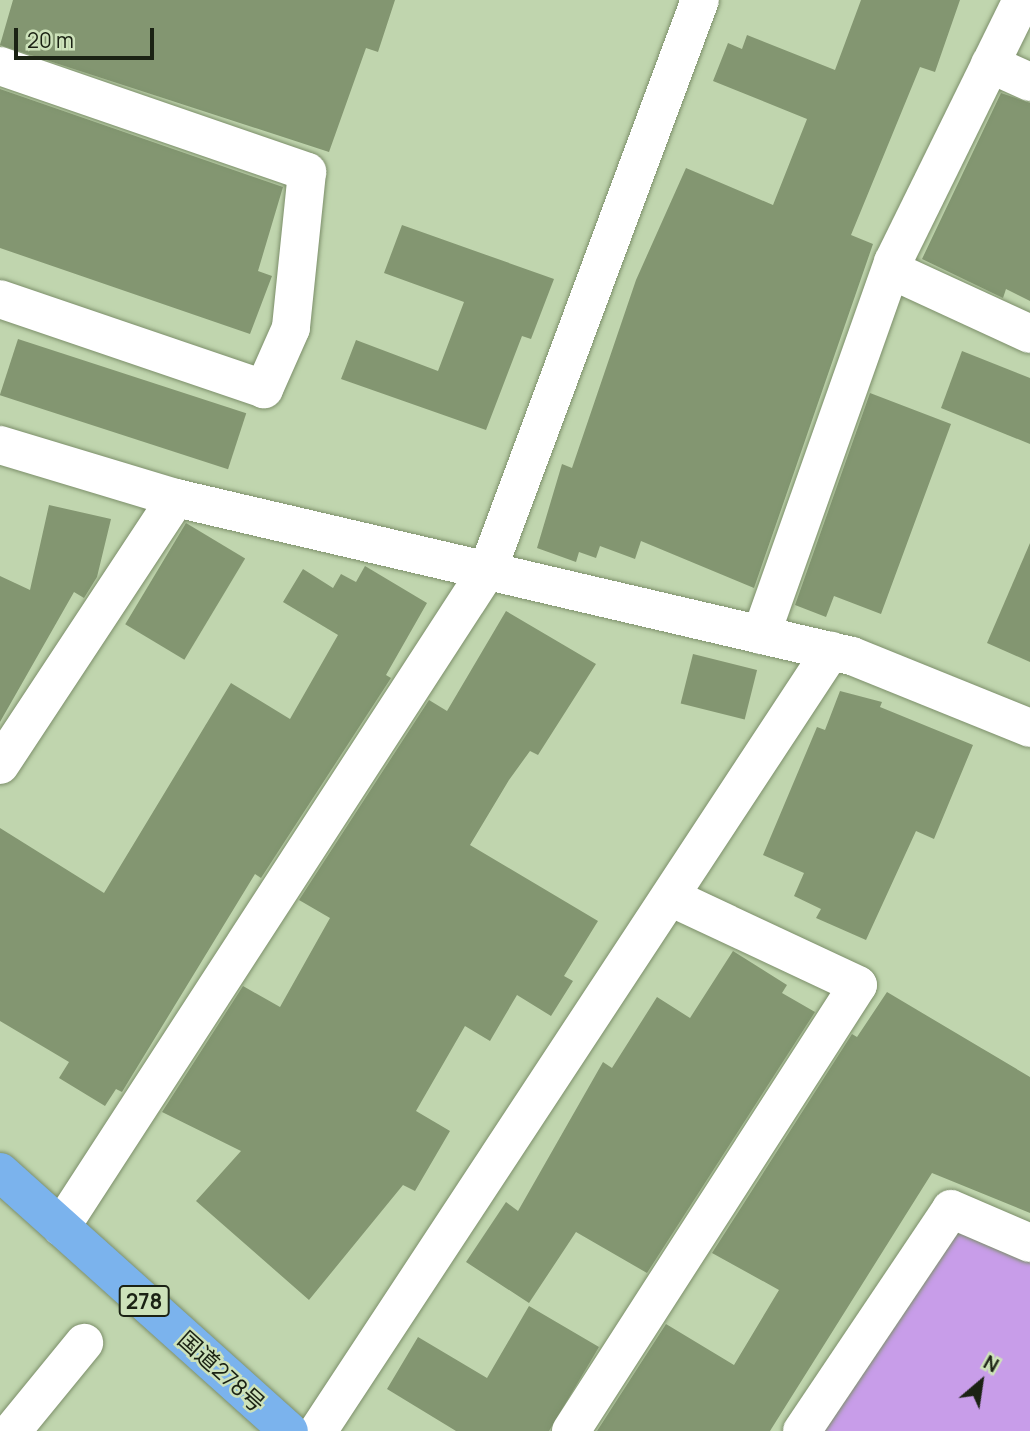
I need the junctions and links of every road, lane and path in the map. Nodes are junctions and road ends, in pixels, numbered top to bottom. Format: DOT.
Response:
graph roads {
  1 [pos="700,0"];
  2 [pos="1021,0"];
  3 [pos="990,64"];
  4 [pos="0,66"];
  5 [pos="1030,82"];
  6 [pos="891,270"];
  7 [pos="0,299"];
  8 [pos="1030,334"];
  9 [pos="0,445"];
  10 [pos="176,498"];
  11 [pos="488,569"];
  12 [pos="761,635"];
  13 [pos="831,651"];
  14 [pos="1030,728"];
  15 [pos="0,765"];
  16 [pos="672,898"];
  17 [pos="0,1172"];
  18 [pos="61,1227"];
  19 [pos="1030,1242"];
  20 [pos="84,1343"];
  21 [pos="12,1431"];
  22 [pos="289,1431"];
  23 [pos="318,1431"];
  24 [pos="571,1431"];
  25 [pos="802,1431"];
  1 -- 11 [label="street"];
  2 -- 3 [label="street"];
  3 -- 5 [label="street"];
  3 -- 6 [label="street"];
  4 -- 7 [label="street"];
  6 -- 8 [label="street"];
  6 -- 12 [label="street"];
  9 -- 10 [label="street"];
  10 -- 11 [label="street"];
  10 -- 15 [label="street"];
  11 -- 12 [label="street"];
  11 -- 18 [label="street"];
  12 -- 13 [label="street"];
  13 -- 14 [label="street"];
  13 -- 16 [label="street"];
  16 -- 23 [label="street"];
  16 -- 24 [label="street"];
  17 -- 18 [label="highway, 国道278号 / 278"];
  18 -- 22 [label="highway, 国道278号 / 278"];
  19 -- 25 [label="street"];
  20 -- 21 [label="street"];
}
